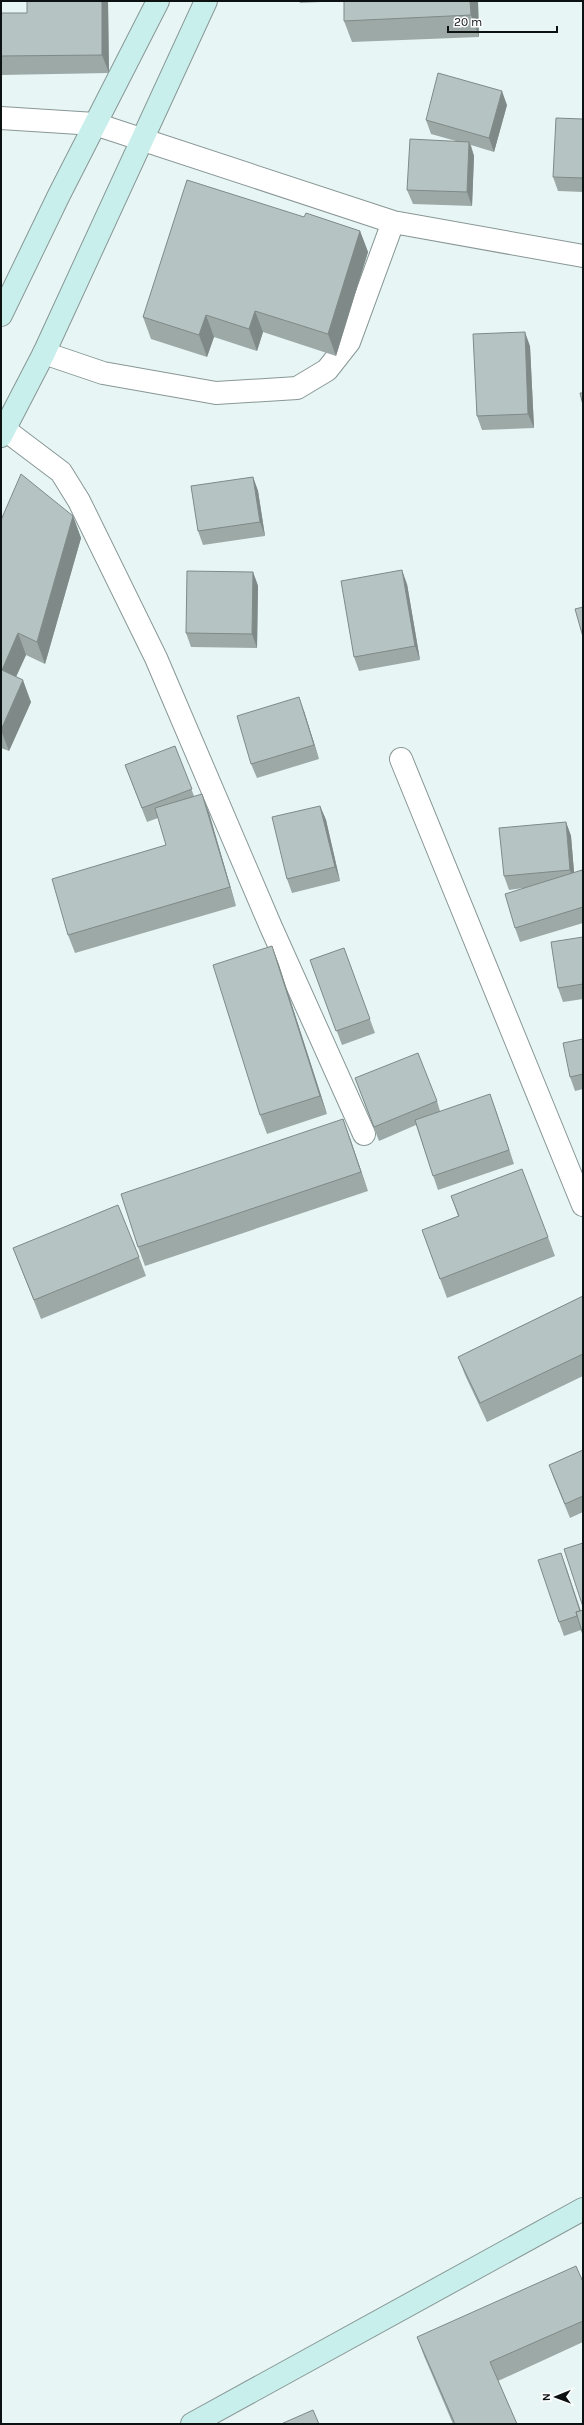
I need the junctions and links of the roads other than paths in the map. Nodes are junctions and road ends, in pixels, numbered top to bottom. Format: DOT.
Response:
graph roads {
  1 [pos="158,1"];
  2 [pos="206,1"];
  3 [pos="1,118"];
  4 [pos="96,124"];
  5 [pos="143,139"];
  6 [pos="393,222"];
  7 [pos="583,256"];
  8 [pos="1,315"];
  9 [pos="44,353"];
  10 [pos="3,433"];
  11 [pos="401,759"];
  12 [pos="364,1134"];
  13 [pos="583,1205"];
  14 [pos="583,2209"];
  15 [pos="192,2424"];
  1 -- 4 [label="street"];
  2 -- 5 [label="street"];
  3 -- 4 [label="street"];
  4 -- 5 [label="street"];
  4 -- 8 [label="street"];
  5 -- 6 [label="street"];
  5 -- 9 [label="street"];
  6 -- 7 [label="street"];
  6 -- 9 [label="street"];
  9 -- 10 [label="street"];
  10 -- 12 [label="street"];
  11 -- 13 [label="street"];
  14 -- 15 [label="street"];
}
